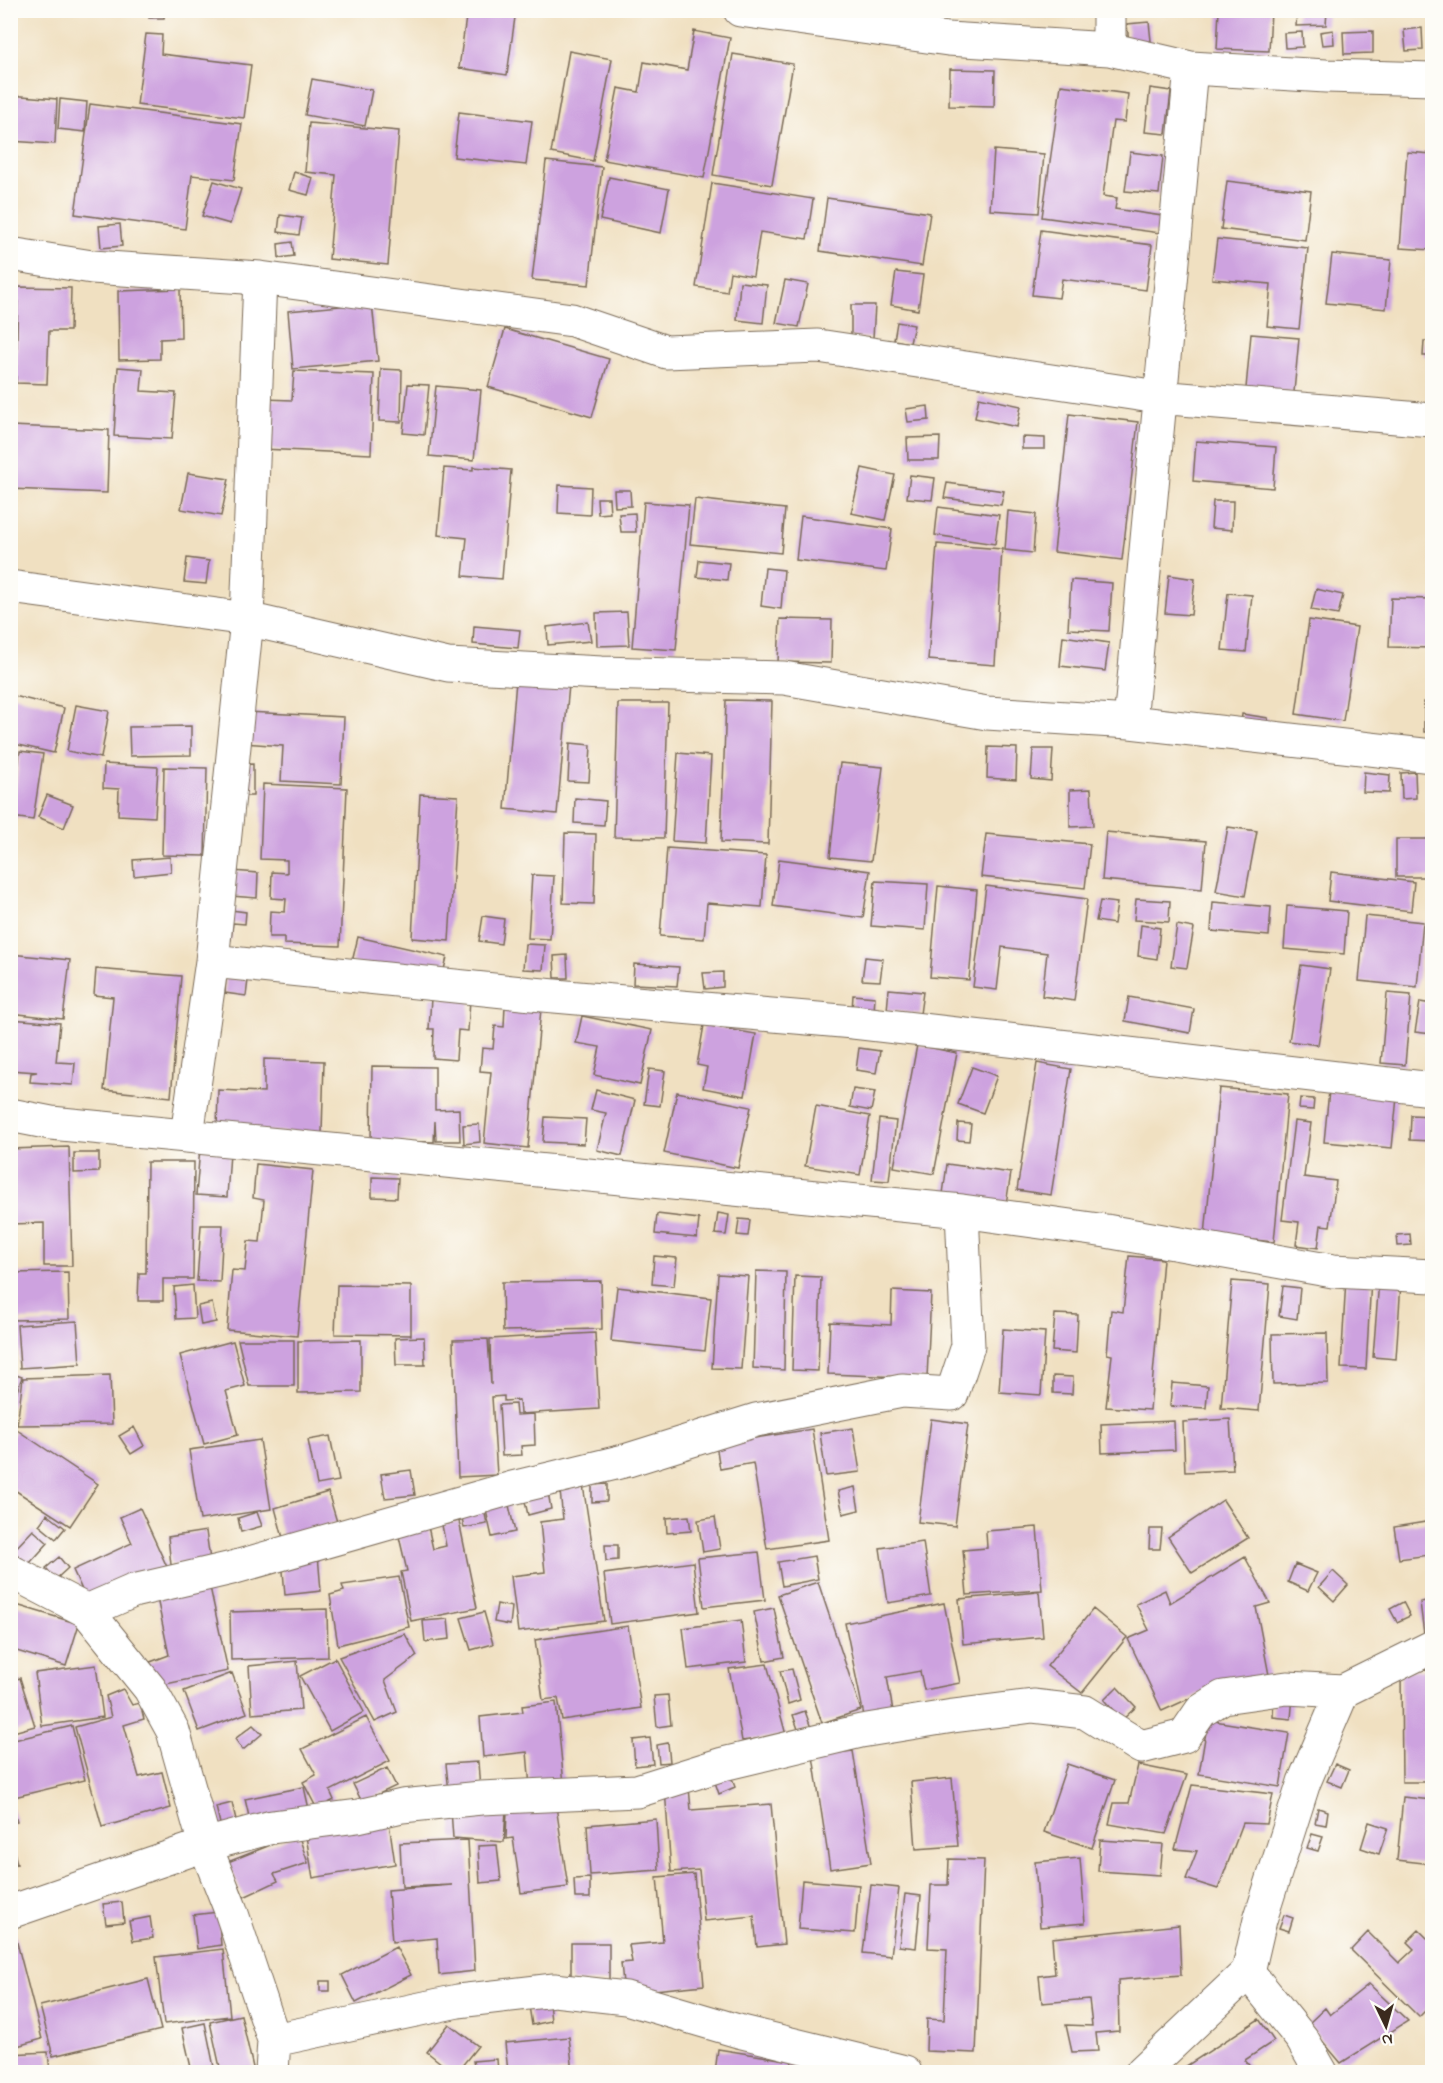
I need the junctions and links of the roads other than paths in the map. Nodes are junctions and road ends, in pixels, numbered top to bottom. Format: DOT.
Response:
graph roads {
  1 [pos="740,10"];
  2 [pos="1109,10"];
  3 [pos="1109,49"];
  4 [pos="1191,68"];
  5 [pos="1432,79"];
  6 [pos="10,254"];
  7 [pos="260,278"];
  8 [pos="1158,397"];
  9 [pos="1432,420"];
  10 [pos="10,587"];
  11 [pos="247,619"];
  12 [pos="1130,722"];
  13 [pos="1432,756"];
  14 [pos="212,961"];
  15 [pos="1432,1089"];
  16 [pos="10,1115"];
  17 [pos="187,1136"];
  18 [pos="962,1211"];
  19 [pos="1432,1276"];
  20 [pos="10,1571"];
  21 [pos="87,1611"];
  22 [pos="1432,1647"];
  23 [pos="1343,1691"];
  24 [pos="205,1845"];
  25 [pos="10,1912"];
  26 [pos="1248,1972"];
  27 [pos="274,2040"];
  28 [pos="272,2073"];
  29 [pos="905,2073"];
  30 [pos="1142,2073"];
  31 [pos="1321,2073"];
  1 -- 3 [label="street"];
  2 -- 3 [label="street"];
  3 -- 4 [label="street"];
  4 -- 5 [label="street"];
  4 -- 8 [label="street"];
  6 -- 7 [label="street"];
  7 -- 8 [label="street"];
  7 -- 11 [label="street"];
  8 -- 9 [label="street"];
  8 -- 12 [label="street"];
  10 -- 11 [label="street"];
  11 -- 12 [label="street"];
  11 -- 14 [label="street"];
  12 -- 13 [label="street"];
  14 -- 15 [label="street"];
  14 -- 17 [label="street"];
  16 -- 17 [label="street"];
  17 -- 18 [label="street"];
  18 -- 19 [label="street"];
  18 -- 21 [label="street"];
  20 -- 21 [label="street"];
  21 -- 24 [label="street"];
  22 -- 23 [label="street"];
  23 -- 24 [label="street"];
  23 -- 26 [label="street"];
  24 -- 25 [label="street"];
  24 -- 27 [label="street"];
  26 -- 30 [label="street"];
  26 -- 31 [label="street"];
  27 -- 28 [label="street"];
  27 -- 29 [label="street"];
}
